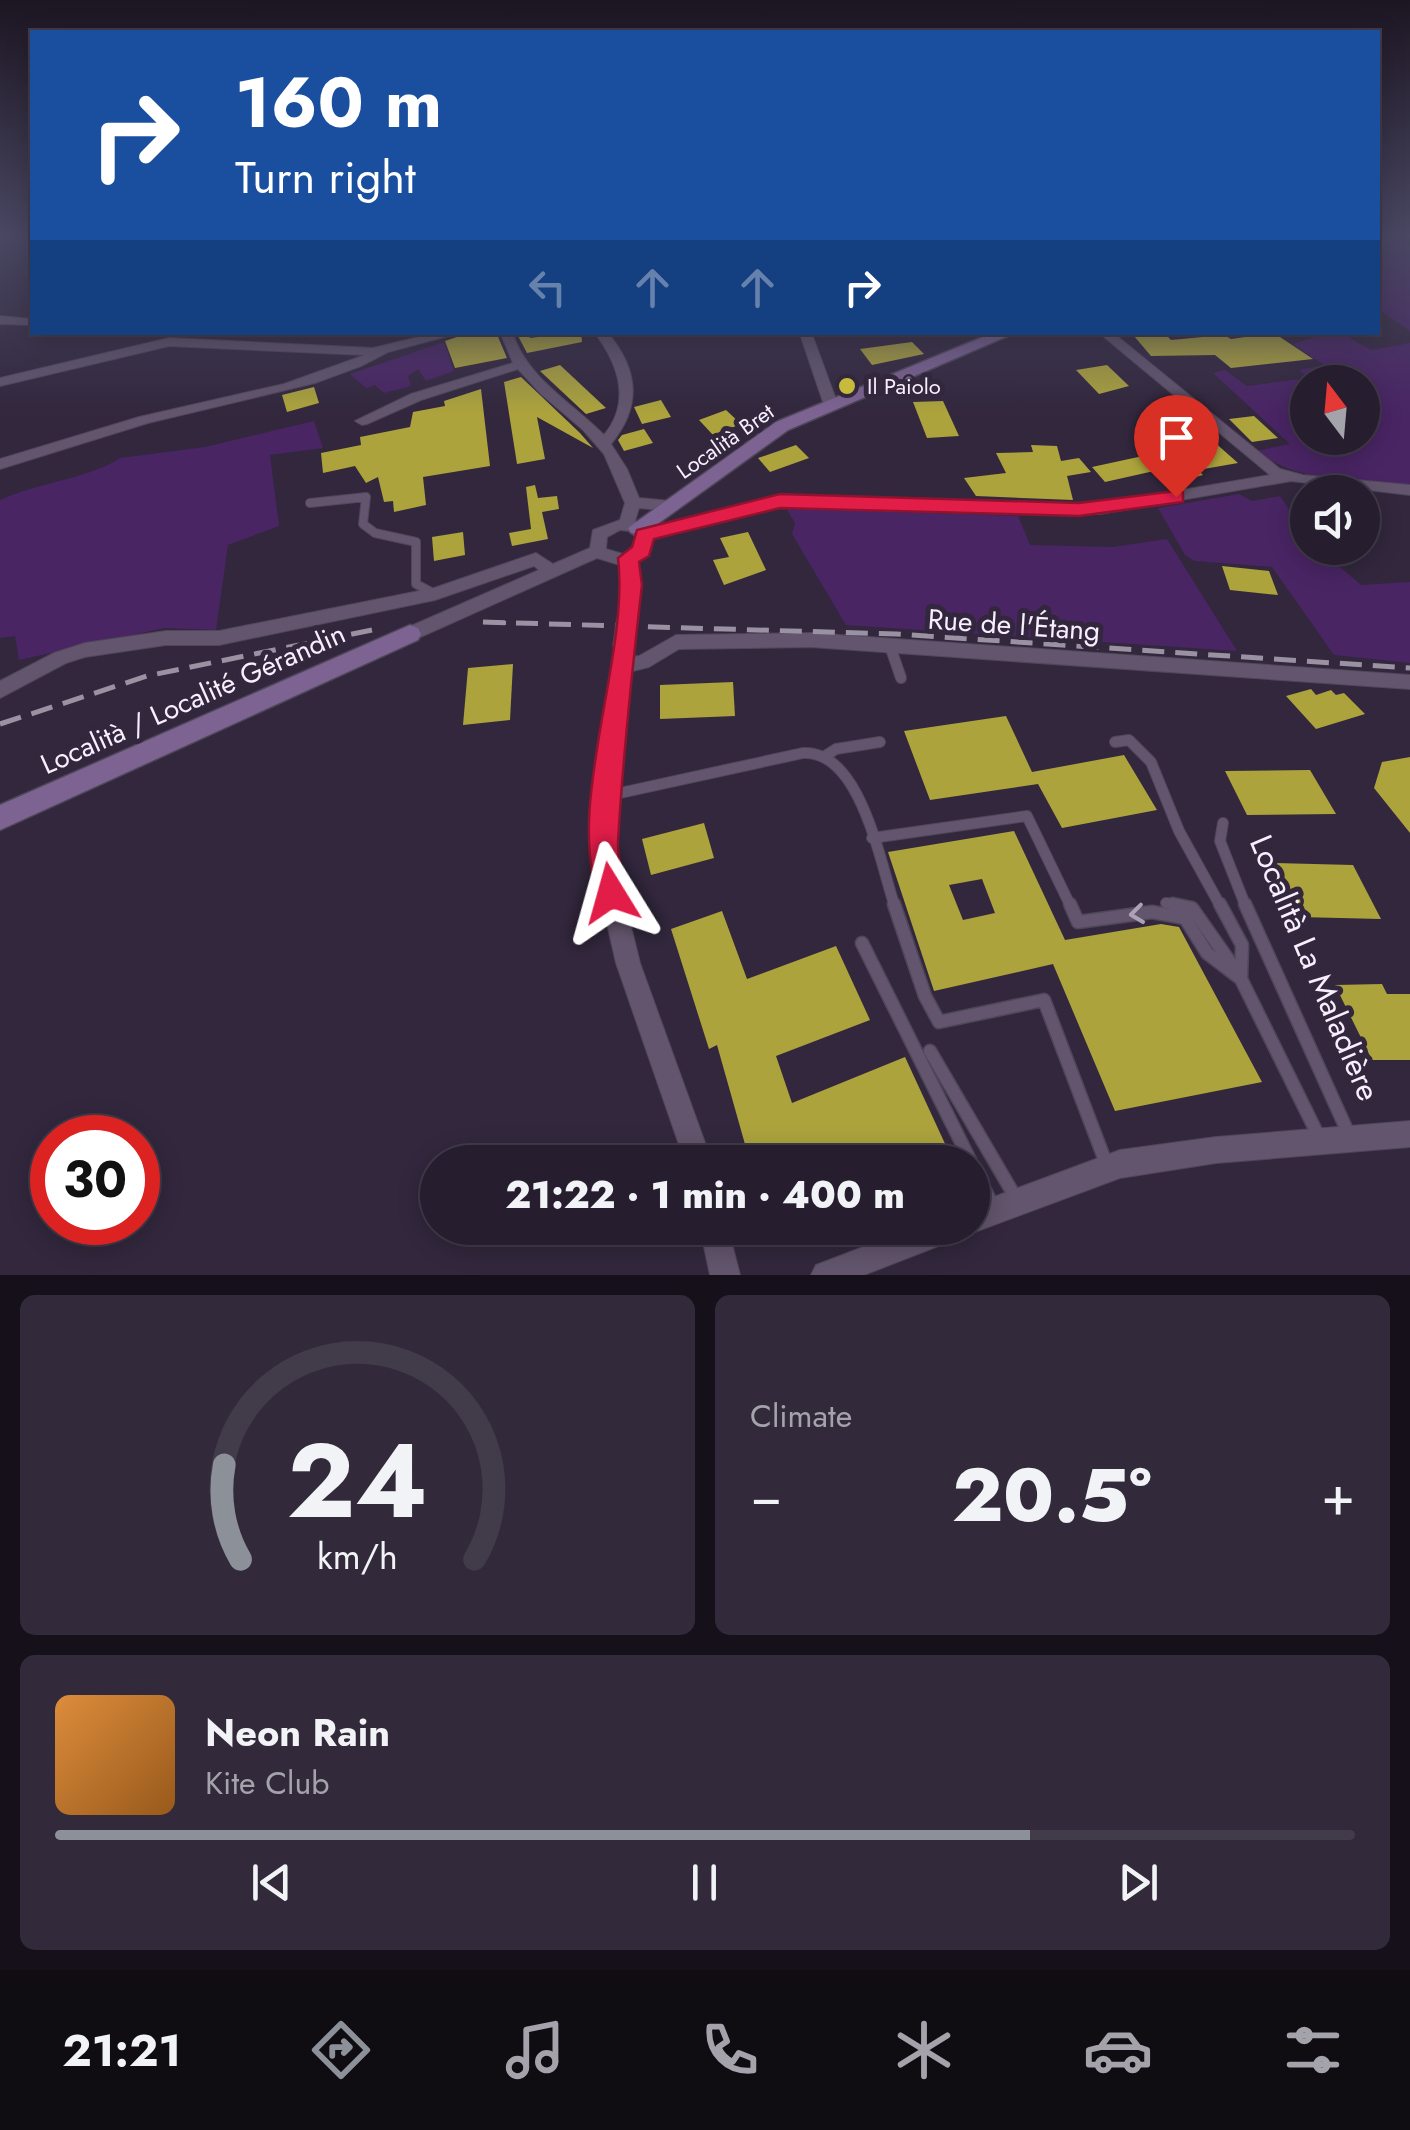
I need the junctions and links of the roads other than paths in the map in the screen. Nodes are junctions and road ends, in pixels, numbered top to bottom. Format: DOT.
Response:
graph roads {
  1 [pos="0,320"];
  2 [pos="30,322"];
  3 [pos="220,335"];
  4 [pos="417,335"];
  5 [pos="446,335"];
  6 [pos="508,335"];
  7 [pos="602,335"];
  8 [pos="1003,335"];
  9 [pos="1108,335"];
  10 [pos="166,337"];
  11 [pos="808,337"];
  12 [pos="200,340"];
  13 [pos="383,352"];
  14 [pos="108,363"];
  15 [pos="522,364"];
  16 [pos="0,382"];
  17 [pos="831,405"];
  18 [pos="362,420"];
  19 [pos="604,443"];
  20 [pos="0,464"];
  21 [pos="1289,477"];
  22 [pos="1410,490"];
  23 [pos="634,502"];
  24 [pos="310,503"];
  25 [pos="672,506"];
  26 [pos="636,529"];
  27 [pos="598,550"];
  28 [pos="628,558"];
  29 [pos="552,570"];
  30 [pos="434,594"];
  31 [pos="410,634"];
  32 [pos="889,643"];
  33 [pos="622,657"];
  34 [pos="901,678"];
  35 [pos="1410,682"];
  36 [pos="0,690"];
  37 [pos="880,742"];
  38 [pos="1115,742"];
  39 [pos="825,756"];
  40 [pos="608,796"];
  41 [pos="0,818"];
  42 [pos="1223,823"];
  43 [pos="872,838"];
  44 [pos="1166,903"];
  45 [pos="862,943"];
  46 [pos="1241,979"];
  47 [pos="930,1052"];
  48 [pos="1410,1134"];
  49 [pos="1352,1139"];
  50 [pos="1321,1141"];
  51 [pos="692,1145"];
  52 [pos="963,1145"];
  53 [pos="1107,1166"];
  54 [pos="995,1210"];
  55 [pos="718,1245"];
  56 [pos="905,1245"];
  57 [pos="725,1275"];
  58 [pos="826,1275"];
  1 -- 2 [label="street"];
  3 -- 12 [label="street"];
  4 -- 13 [label="street"];
  5 -- 13 [label="street"];
  6 -- 15 [label="street"];
  7 -- 19 [label="street"];
  8 -- 17 [label="street, Località Bret"];
  9 -- 21 [label="street"];
  10 -- 12 [label="street"];
  10 -- 16 [label="street"];
  11 -- 17 [label="street"];
  12 -- 13 [label="street"];
  12 -- 14 [label="street"];
  13 -- 20 [label="street"];
  15 -- 18 [label="street"];
  15 -- 19 [label="street"];
  17 -- 25 [label="street, Località Bret"];
  19 -- 23 [label="street"];
  21 -- 22 [label="street"];
  21 -- 26 [label="street"];
  23 -- 25 [label="street"];
  23 -- 26 [label="street"];
  24 -- 30 [label="lane"];
  25 -- 26 [label="street, Località Bret"];
  26 -- 27 [label="street"];
  26 -- 28 [label="street"];
  27 -- 28 [label="street"];
  27 -- 29 [label="street"];
  28 -- 33 [label="street, bridge"];
  29 -- 30 [label="street"];
  29 -- 31 [label="street"];
  30 -- 36 [label="street"];
  31 -- 41 [label="street, Località / Localité Gérandin"];
  32 -- 33 [label="street, Rue de l'Étang"];
  32 -- 34 [label="lane"];
  32 -- 35 [label="street, Rue de l'Étang"];
  33 -- 40 [label="street"];
  37 -- 39 [label="lane"];
  38 -- 46 [label="lane, Località La Maladière"];
  39 -- 40 [label="lane"];
  39 -- 43 [label="lane"];
  40 -- 51 [label="street"];
  42 -- 49 [label="lane, Località La Maladière"];
  46 -- 43 [label="lane, Località La Maladière, one-way"];
  43 -- 53 [label="lane"];
  44 -- 46 [label="lane"];
  45 -- 52 [label="lane"];
  46 -- 50 [label="lane, Località La Maladière"];
  47 -- 54 [label="lane"];
  48 -- 49 [label="street, Località La Maladière"];
  49 -- 50 [label="street, Località La Maladière"];
  50 -- 53 [label="street, Località La Maladière"];
  53 -- 54 [label="street, Località La Maladière"];
  55 -- 57 [label="street"];
  56 -- 58 [label="street"];
}
